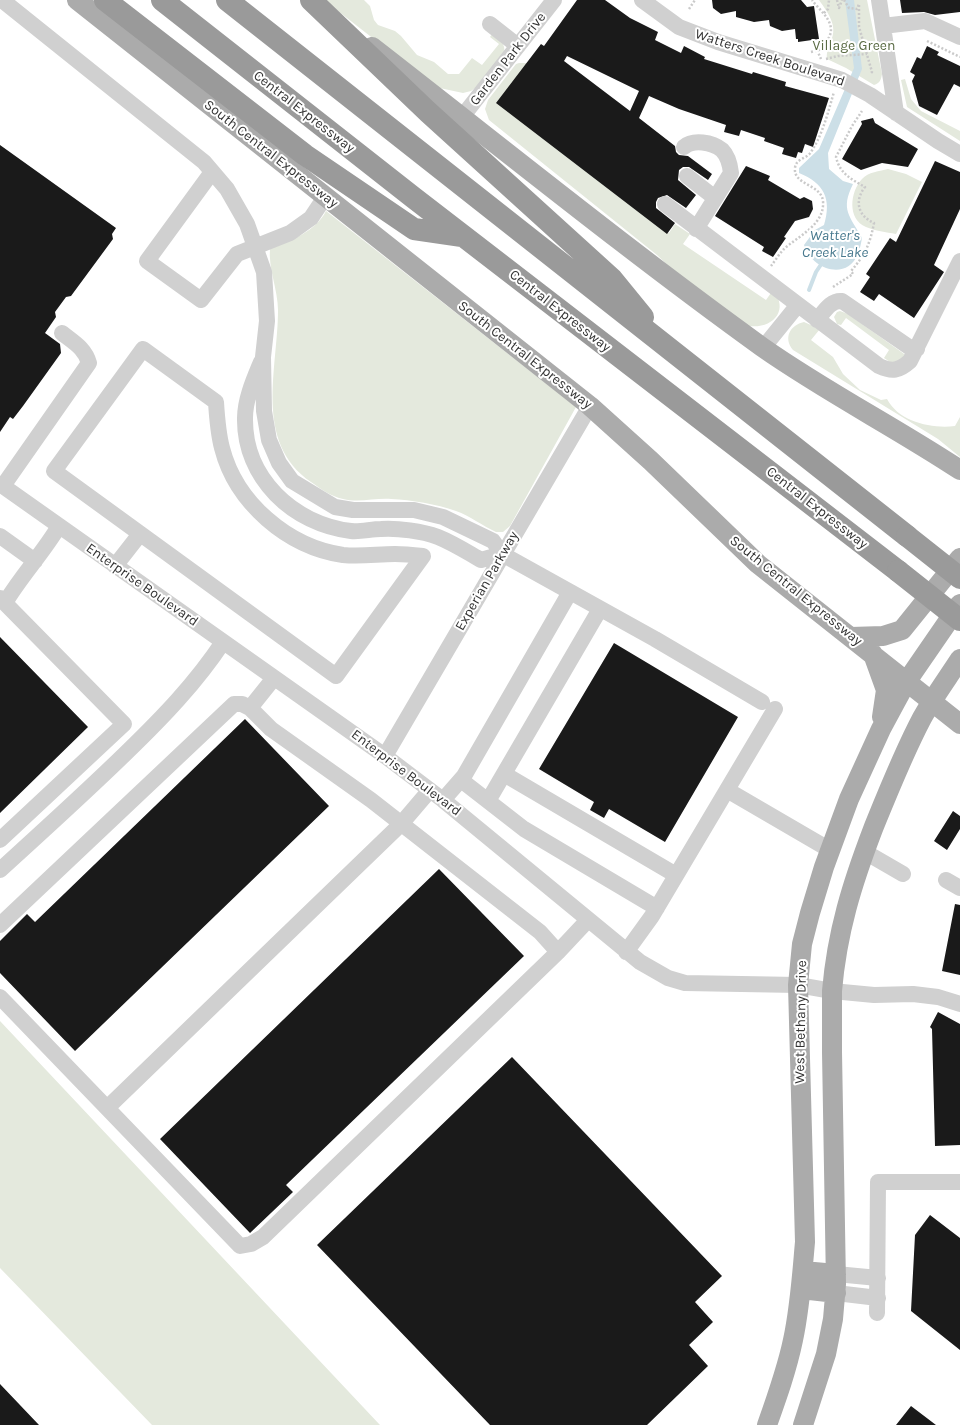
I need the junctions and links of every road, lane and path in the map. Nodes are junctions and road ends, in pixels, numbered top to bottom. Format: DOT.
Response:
graph roads {
  1 [pos="2,0"];
  2 [pos="77,0"];
  3 [pos="105,0"];
  4 [pos="162,0"];
  5 [pos="227,0"];
  6 [pos="311,0"];
  7 [pos="554,0"];
  8 [pos="642,0"];
  9 [pos="695,0"];
  10 [pos="812,0"];
  11 [pos="829,0"];
  12 [pos="837,0"];
  13 [pos="843,0"];
  14 [pos="879,0"];
  15 [pos="688,9"];
  16 [pos="824,13"];
  17 [pos="490,24"];
  18 [pos="883,26"];
  19 [pos="960,37"];
  20 [pos="926,41"];
  21 [pos="518,46"];
  22 [pos="811,52"];
  23 [pos="867,54"];
  24 [pos="960,57"];
  25 [pos="821,61"];
  26 [pos="870,74"];
  27 [pos="838,85"];
  28 [pos="862,111"];
  29 [pos="896,113"];
  30 [pos="462,117"];
  31 [pos="684,147"];
  32 [pos="960,154"];
  33 [pos="212,172"];
  34 [pos="687,176"];
  35 [pos="326,197"];
  36 [pos="715,198"];
  37 [pos="665,204"];
  38 [pos="696,229"];
  39 [pos="463,236"];
  40 [pos="255,247"];
  41 [pos="960,261"];
  42 [pos="769,269"];
  43 [pos="827,290"];
  44 [pos="797,306"];
  45 [pos="817,320"];
  46 [pos="62,333"];
  47 [pos="764,348"];
  48 [pos="917,349"];
  49 [pos="672,351"];
  50 [pos="263,357"];
  51 [pos="590,406"];
  52 [pos="960,470"];
  53 [pos="2,485"];
  54 [pos="328,503"];
  55 [pos="429,514"];
  56 [pos="317,523"];
  57 [pos="59,526"];
  58 [pos="140,534"];
  59 [pos="424,534"];
  60 [pos="0,536"];
  61 [pos="306,544"];
  62 [pos="502,554"];
  63 [pos="960,558"];
  64 [pos="35,561"];
  65 [pos="115,566"];
  66 [pos="960,578"];
  67 [pos="570,592"];
  68 [pos="3,601"];
  69 [pos="960,604"];
  70 [pos="600,609"];
  71 [pos="960,620"];
  72 [pos="851,637"];
  73 [pos="223,642"];
  74 [pos="873,654"];
  75 [pos="960,659"];
  76 [pos="274,678"];
  77 [pos="907,681"];
  78 [pos="932,701"];
  79 [pos="250,708"];
  80 [pos="960,724"];
  81 [pos="881,729"];
  82 [pos="385,756"];
  83 [pos="504,774"];
  84 [pos="461,780"];
  85 [pos="727,790"];
  86 [pos="436,795"];
  87 [pos="488,801"];
  88 [pos="401,824"];
  89 [pos="0,840"];
  90 [pos="830,850"];
  91 [pos="865,852"];
  92 [pos="2,863"];
  93 [pos="903,874"];
  94 [pos="676,875"];
  95 [pos="946,880"];
  96 [pos="960,888"];
  97 [pos="657,908"];
  98 [pos="588,920"];
  99 [pos="0,925"];
  100 [pos="558,952"];
  101 [pos="626,952"];
  102 [pos="798,985"];
  103 [pos="832,991"];
  104 [pos="0,996"];
  105 [pos="960,1004"];
  106 [pos="107,1108"];
  107 [pos="960,1182"];
  108 [pos="836,1274"];
  109 [pos="878,1278"];
  110 [pos="802,1280"];
  111 [pos="836,1293"];
  112 [pos="767,1425"];
  113 [pos="803,1425"];
  1 -- 33 [label="street"];
  2 -- 35 [label="main road, South Central Expressway"];
  3 -- 39 [label="highway"];
  4 -- 39 [label="highway, Central Expressway"];
  5 -- 49 [label="highway"];
  6 -- 30 [label="main road"];
  6 -- 49 [label="highway"];
  7 -- 21 [label="street, Garden Park Drive"];
  8 -- 27 [label="street, Watters Creek Boulevard"];
  9 -- 15 [label="path"];
  10 -- 16 [label="path"];
  11 -- 16 [label="path"];
  12 -- 13 [label="path"];
  13 -- 23 [label="path"];
  14 -- 18 [label="street"];
  16 -- 22 [label="path"];
  17 -- 21 [label="street"];
  18 -- 19 [label="street"];
  18 -- 29 [label="street"];
  20 -- 24 [label="path"];
  21 -- 30 [label="street, Garden Park Drive"];
  23 -- 25 [label="path"];
  23 -- 26 [label="path"];
  27 -- 29 [label="street, Watters Creek Boulevard"];
  27 -- 42 [label="path"];
  28 -- 43 [label="path"];
  29 -- 32 [label="street, Watters Creek Boulevard"];
  30 -- 47 [label="main road"];
  31 -- 36 [label="street"];
  33 -- 40 [label="street"];
  33 -- 40 [label="street"];
  34 -- 36 [label="street"];
  35 -- 40 [label="street"];
  35 -- 51 [label="main road, South Central Expressway"];
  36 -- 38 [label="street"];
  37 -- 38 [label="street"];
  38 -- 44 [label="street"];
  39 -- 71 [label="highway, Central Expressway, bridge"];
  40 -- 50 [label="street"];
  41 -- 48 [label="street"];
  44 -- 45 [label="street"];
  44 -- 47 [label="street"];
  45 -- 48 [label="street"];
  45 -- 48 [label="street"];
  46 -- 53 [label="street"];
  47 -- 52 [label="main road"];
  49 -- 66 [label="highway, bridge"];
  50 -- 54 [label="street"];
  50 -- 56 [label="street"];
  51 -- 62 [label="street, Experian Parkway"];
  51 -- 72 [label="main road, South Central Expressway"];
  53 -- 57 [label="street, Enterprise Boulevard"];
  54 -- 55 [label="street"];
  54 -- 56 [label="street"];
  55 -- 59 [label="street"];
  55 -- 62 [label="street"];
  56 -- 59 [label="street"];
  56 -- 61 [label="street"];
  57 -- 64 [label="street"];
  57 -- 65 [label="street, Enterprise Boulevard"];
  58 -- 61 [label="street"];
  58 -- 61 [label="street"];
  58 -- 65 [label="street"];
  59 -- 62 [label="street"];
  60 -- 64 [label="street"];
  62 -- 67 [label="street"];
  62 -- 82 [label="street, Experian Parkway"];
  63 -- 72 [label="main road"];
  64 -- 68 [label="street"];
  65 -- 73 [label="street, Enterprise Boulevard"];
  67 -- 70 [label="street"];
  67 -- 84 [label="street"];
  68 -- 89 [label="street"];
  69 -- 77 [label="main road, West Bethany Drive"];
  70 -- 83 [label="street"];
  70 -- 85 [label="street"];
  72 -- 74 [label="main road, South Central Expressway"];
  73 -- 76 [label="street, Enterprise Boulevard"];
  73 -- 92 [label="street"];
  74 -- 77 [label="main road, South Central Expressway"];
  74 -- 81 [label="main road"];
  75 -- 78 [label="main road"];
  76 -- 79 [label="street"];
  76 -- 82 [label="street, Enterprise Boulevard"];
  77 -- 78 [label="main road, South Central Expressway"];
  77 -- 81 [label="main road, West Bethany Drive"];
  78 -- 80 [label="main road, South Central Expressway"];
  78 -- 91 [label="main road"];
  79 -- 88 [label="street"];
  79 -- 99 [label="street"];
  81 -- 90 [label="main road, West Bethany Drive"];
  82 -- 86 [label="street, Enterprise Boulevard"];
  83 -- 87 [label="street"];
  83 -- 94 [label="street"];
  84 -- 86 [label="street"];
  84 -- 87 [label="street"];
  85 -- 90 [label="street"];
  85 -- 94 [label="street"];
  86 -- 88 [label="street"];
  86 -- 98 [label="street, Enterprise Boulevard"];
  87 -- 97 [label="street"];
  88 -- 100 [label="street"];
  88 -- 106 [label="street"];
  90 -- 102 [label="main road, West Bethany Drive"];
  91 -- 93 [label="street"];
  91 -- 103 [label="main road"];
  94 -- 97 [label="street"];
  95 -- 96 [label="street"];
  97 -- 101 [label="street"];
  98 -- 100 [label="street"];
  98 -- 101 [label="street, Enterprise Boulevard"];
  100 -- 106 [label="street"];
  101 -- 102 [label="street, Enterprise Boulevard"];
  102 -- 103 [label="street, Enterprise Boulevard"];
  102 -- 110 [label="main road, West Bethany Drive"];
  103 -- 105 [label="street, Enterprise Boulevard"];
  103 -- 108 [label="main road"];
  104 -- 106 [label="street"];
  107 -- 109 [label="street"];
  108 -- 109 [label="street"];
  108 -- 110 [label="main road"];
  108 -- 111 [label="main road"];
  109 -- 111 [label="street"];
  110 -- 111 [label="main road"];
  110 -- 112 [label="main road, West Bethany Drive"];
  111 -- 113 [label="main road"];
}
